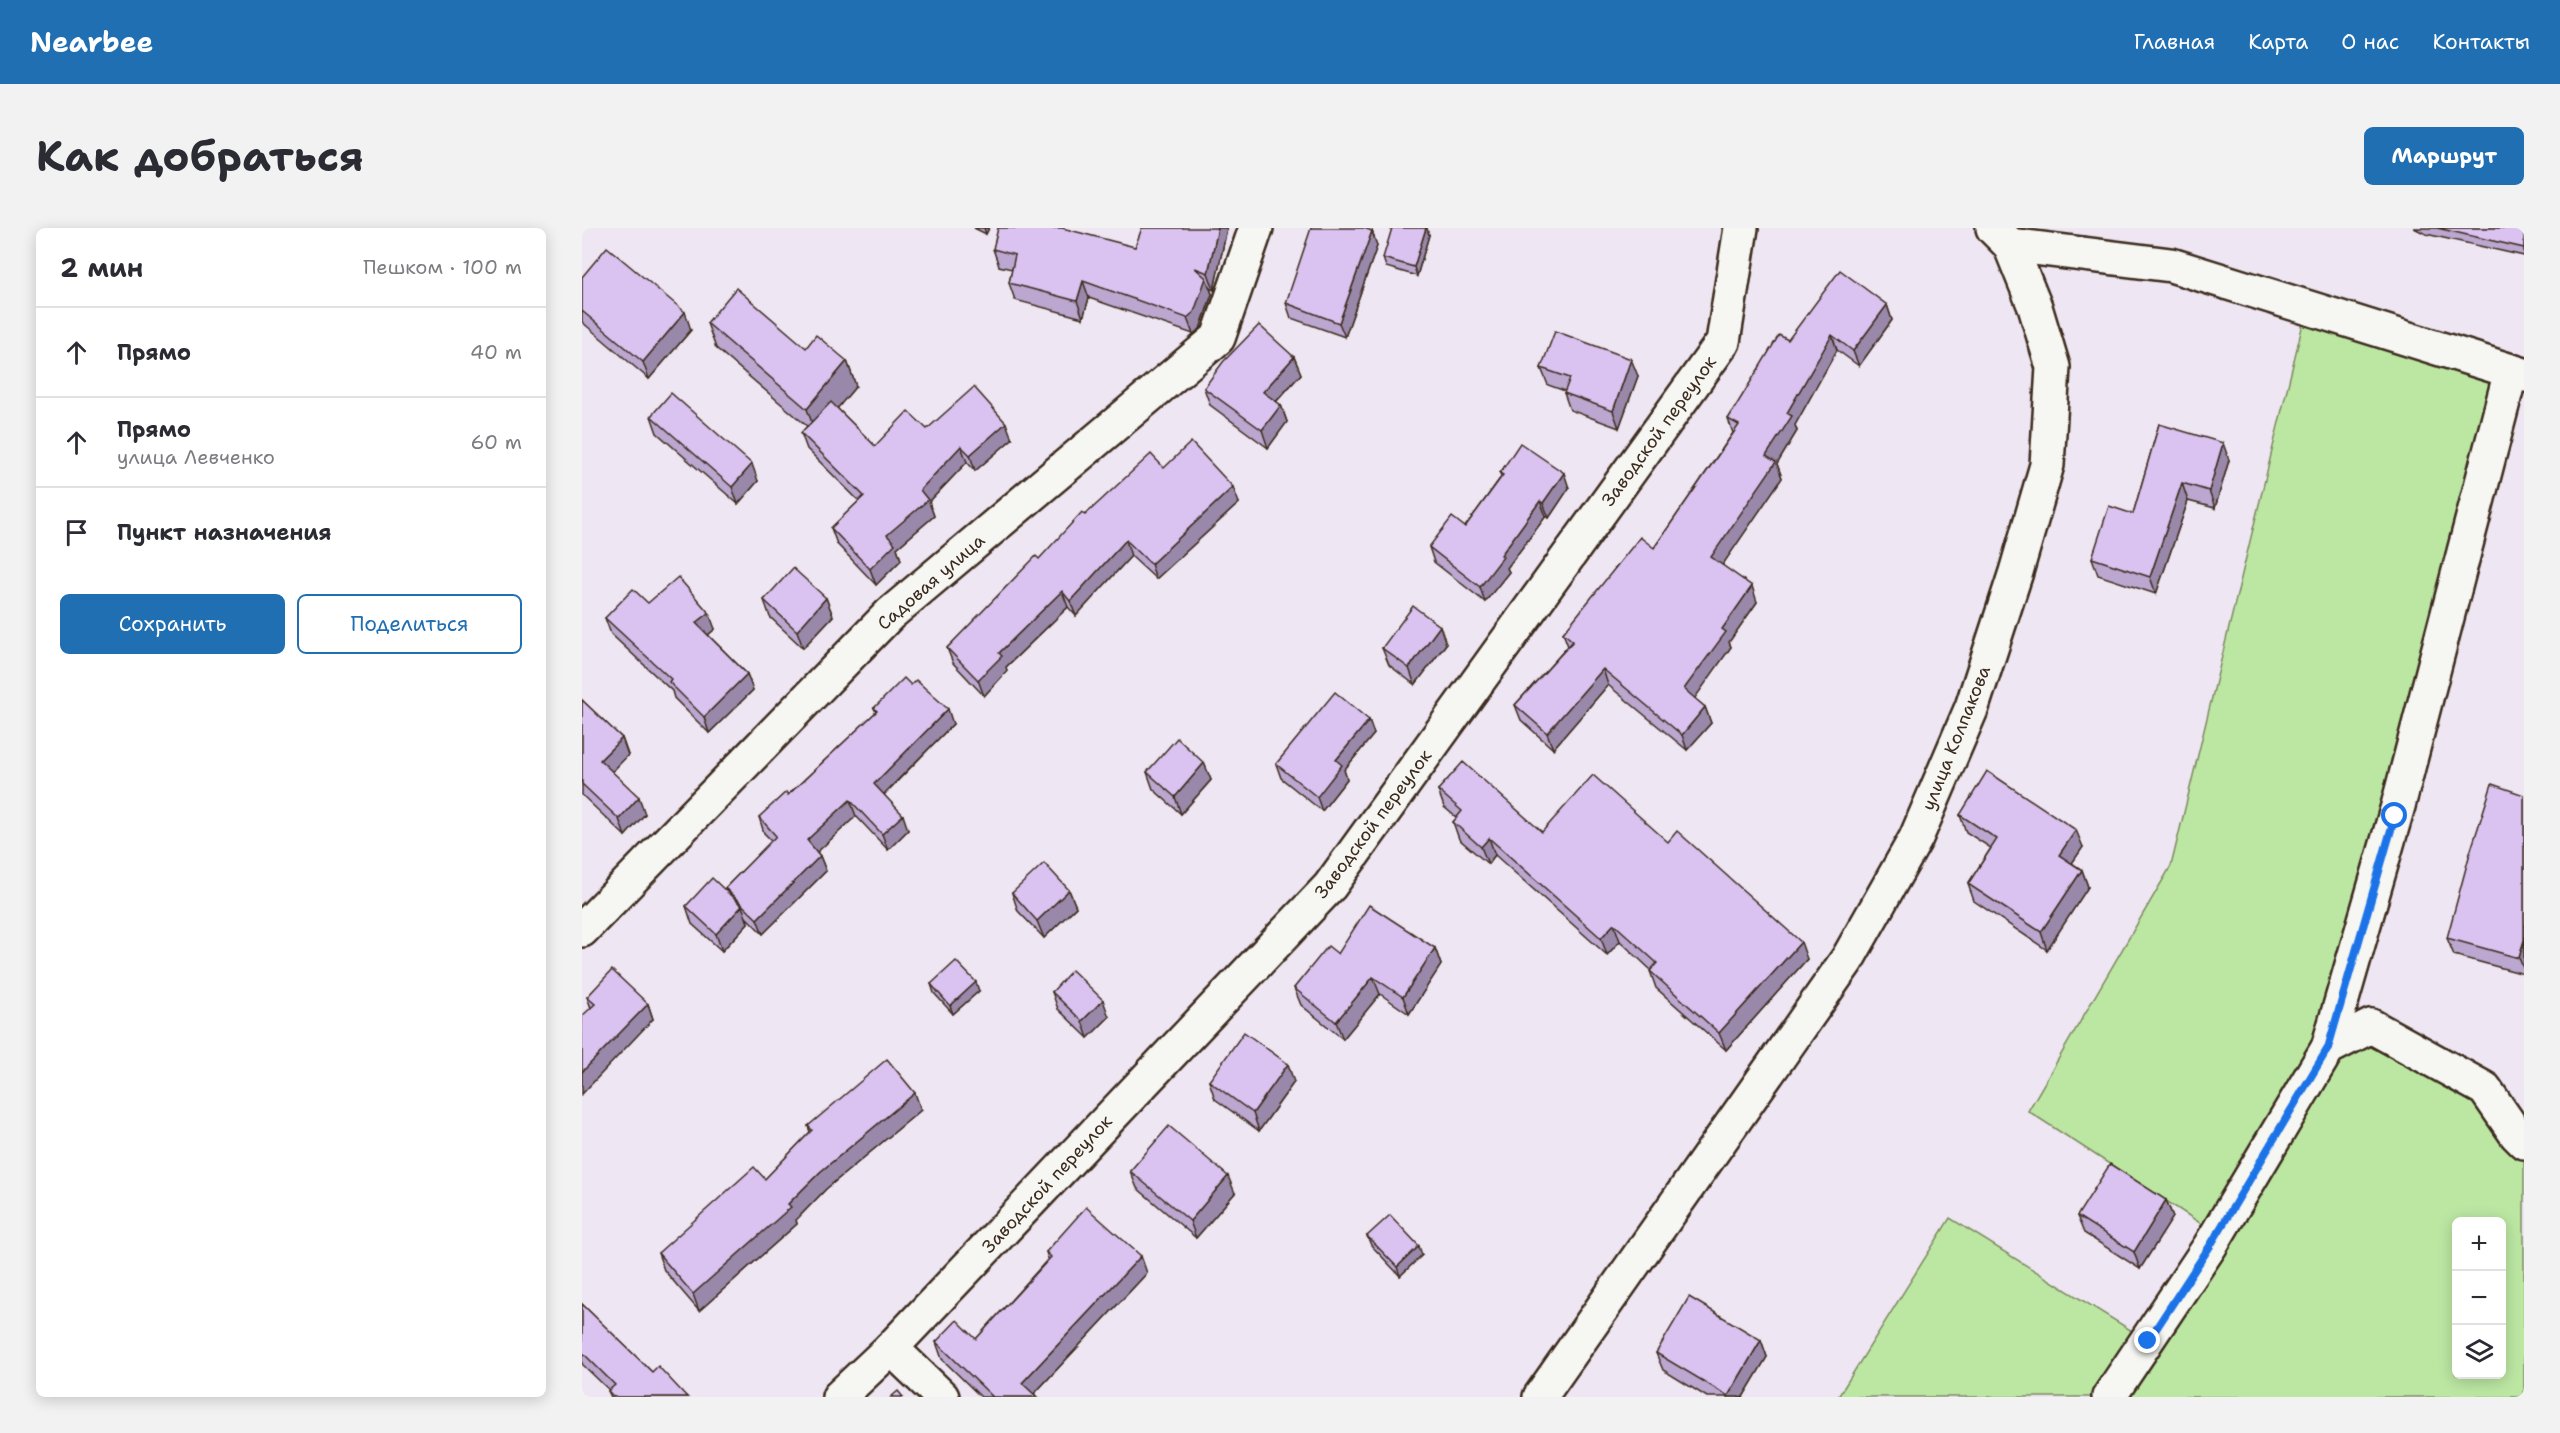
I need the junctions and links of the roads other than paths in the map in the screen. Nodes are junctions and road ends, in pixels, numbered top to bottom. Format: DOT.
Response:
graph roads {
  1 [pos="1256,228"];
  2 [pos="1741,228"];
  3 [pos="2001,237"];
  4 [pos="2518,373"];
  5 [pos="582,930"];
  6 [pos="2328,1048"];
  7 [pos="2524,1142"];
  8 [pos="891,1348"];
  9 [pos="839,1397"];
  10 [pos="942,1397"];
  11 [pos="1540,1397"];
  12 [pos="2109,1397"];
  1 -- 5 [label="street, Садовая улица"];
  2 -- 8 [label="street, Заводской переулок"];
  3 -- 4 [label="street"];
  3 -- 11 [label="street, улица Колпакова"];
  4 -- 6 [label="street"];
  6 -- 7 [label="street"];
  6 -- 12 [label="street"];
  8 -- 9 [label="street, Заводской переулок"];
  8 -- 10 [label="street"];
}
